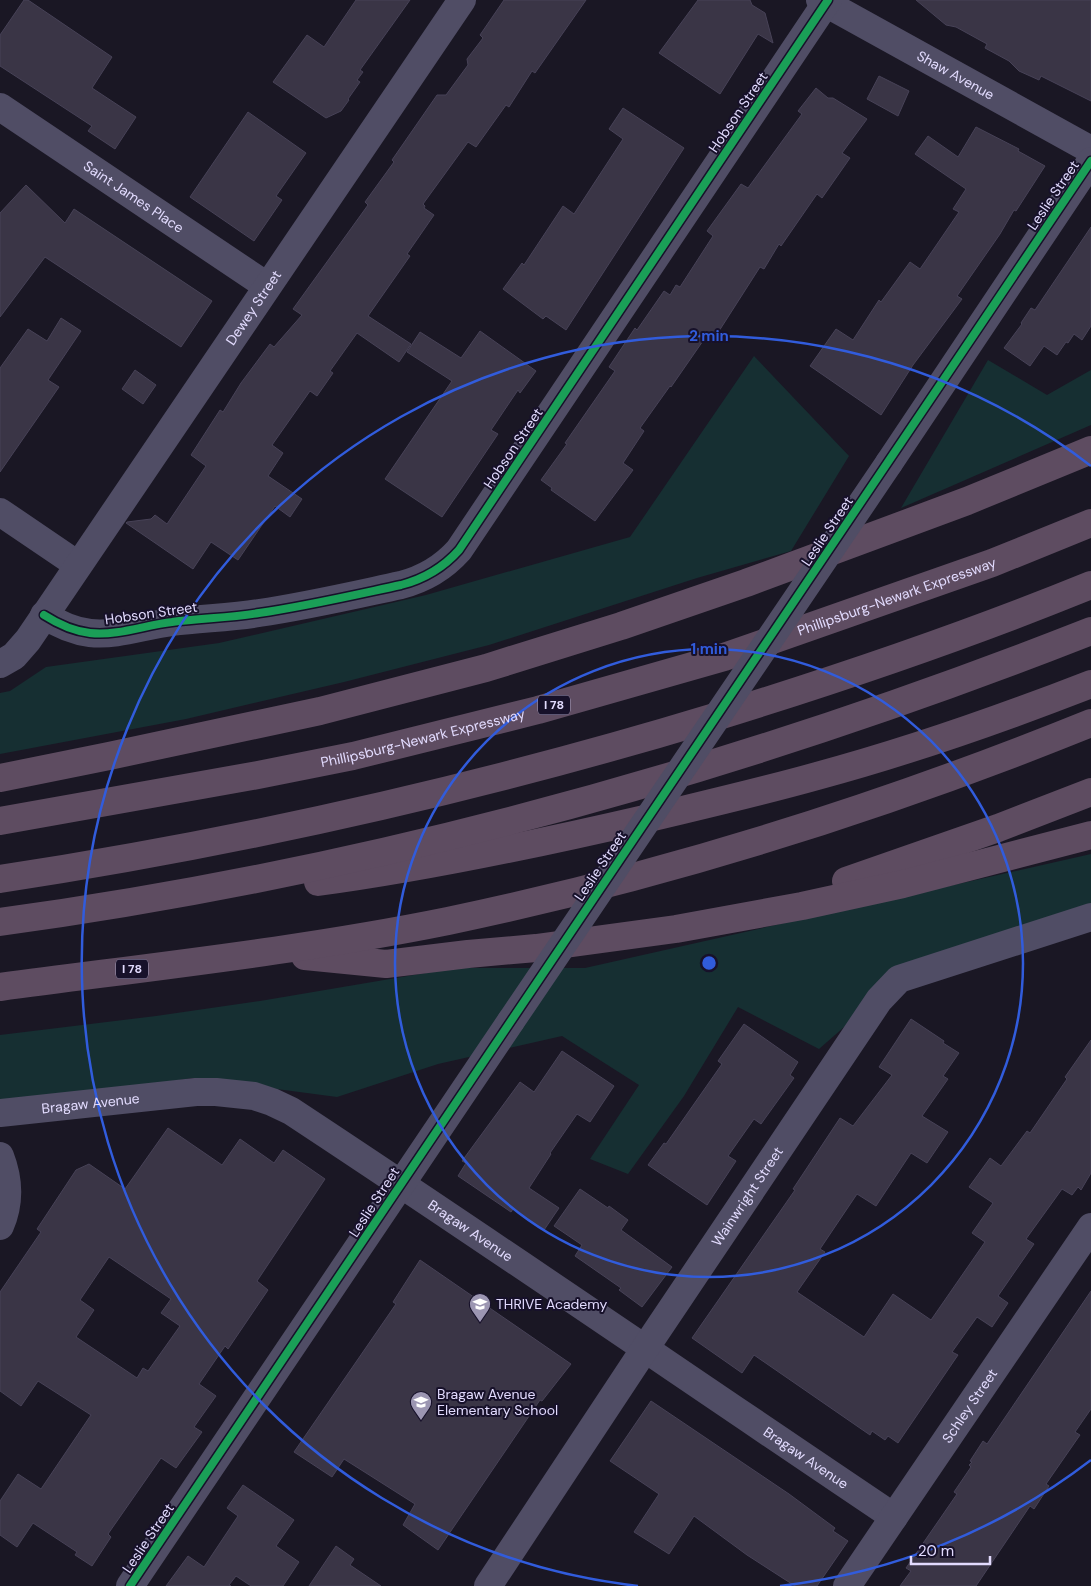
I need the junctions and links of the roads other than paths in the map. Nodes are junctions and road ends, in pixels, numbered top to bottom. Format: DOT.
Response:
graph roads {
  1 [pos="462,0"];
  2 [pos="825,1"];
  3 [pos="0,108"];
  4 [pos="1091,150"];
  5 [pos="1091,161"];
  6 [pos="267,286"];
  7 [pos="1091,450"];
  8 [pos="0,512"];
  9 [pos="1091,523"];
  10 [pos="78,565"];
  11 [pos="1091,585"];
  12 [pos="44,615"];
  13 [pos="1091,631"];
  14 [pos="0,664"];
  15 [pos="1091,684"];
  16 [pos="1091,723"];
  17 [pos="0,778"];
  18 [pos="1091,792"];
  19 [pos="0,821"];
  20 [pos="1091,835"];
  21 [pos="0,879"];
  22 [pos="1091,918"];
  23 [pos="10,921"];
  24 [pos="676,930"];
  25 [pos="263,952"];
  26 [pos="0,987"];
  27 [pos="0,1113"];
  28 [pos="0,1156"];
  29 [pos="401,1184"];
  30 [pos="0,1226"];
  31 [pos="1091,1227"];
  32 [pos="644,1350"];
  33 [pos="894,1517"];
  34 [pos="130,1586"];
  35 [pos="488,1586"];
  36 [pos="847,1586"];
  1 -- 6 [label="street, Dewey Street"];
  2 -- 4 [label="street, Shaw Avenue"];
  2 -- 12 [label="street, Hobson Street"];
  3 -- 6 [label="street, Saint James Place"];
  5 -- 29 [label="street, Leslie Street, bridge"];
  6 -- 10 [label="street, Dewey Street"];
  7 -- 17 [label="highway"];
  8 -- 10 [label="street"];
  9 -- 19 [label="highway, Phillipsburg-Newark Expressway / I 78"];
  10 -- 12 [label="street, Dewey Street"];
  11 -- 21 [label="highway"];
  12 -- 14 [label="street"];
  13 -- 23 [label="highway"];
  15 -- 23 [label="highway"];
  16 -- 25 [label="highway, I 78"];
  18 -- 24 [label="highway"];
  20 -- 24 [label="highway"];
  22 -- 32 [label="street, Wainwright Street"];
  24 -- 25 [label="highway"];
  25 -- 26 [label="highway, I 78"];
  27 -- 29 [label="street, Bragaw Avenue"];
  28 -- 30 [label="street"];
  29 -- 32 [label="street, Bragaw Avenue"];
  29 -- 34 [label="street, Leslie Street"];
  31 -- 33 [label="street, Schley Street"];
  32 -- 33 [label="street, Bragaw Avenue"];
  32 -- 35 [label="street, Wainwright Street"];
  33 -- 36 [label="street, Schley Street"];
}
